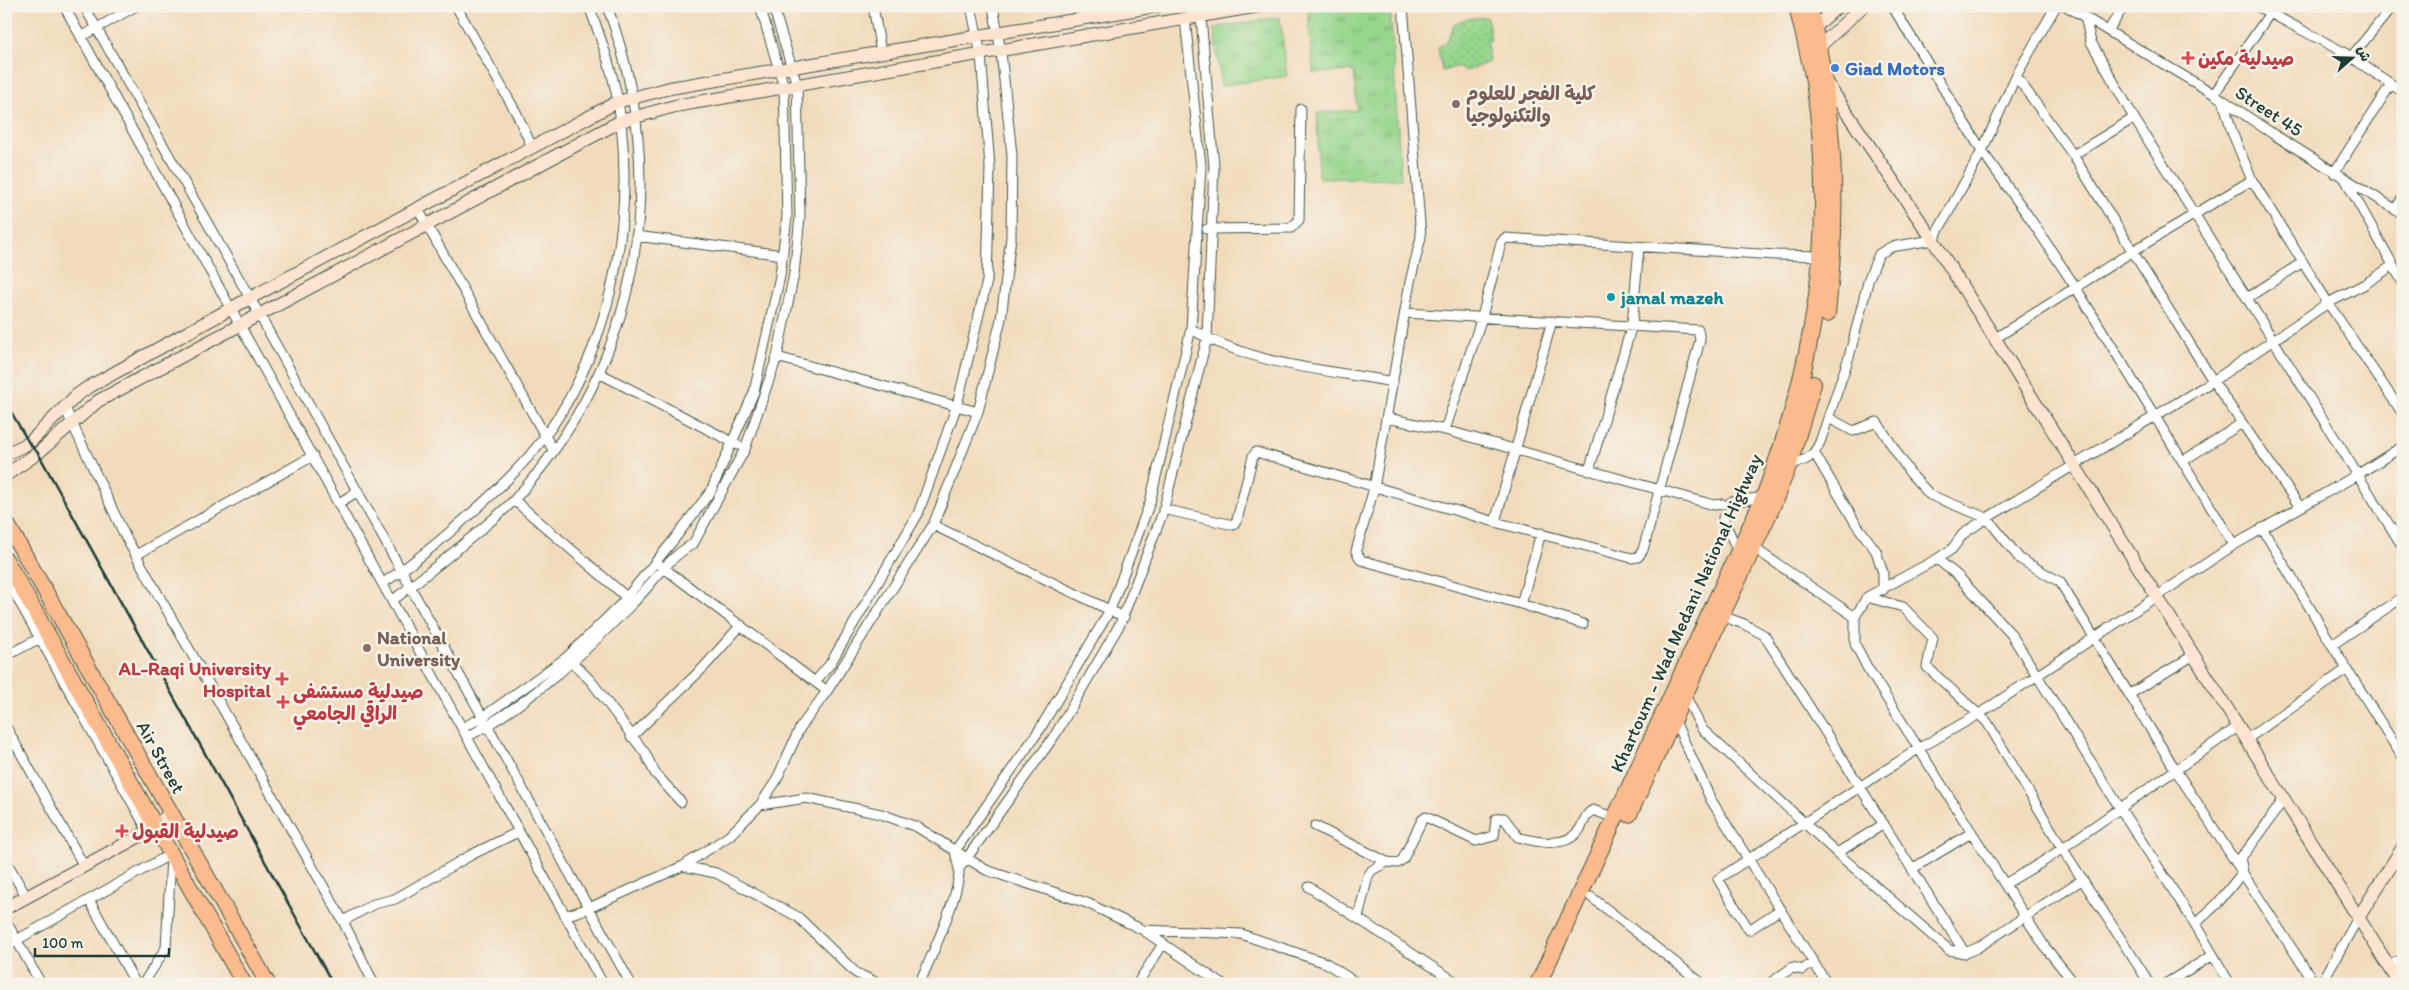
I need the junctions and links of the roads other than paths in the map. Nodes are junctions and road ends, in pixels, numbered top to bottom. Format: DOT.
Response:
graph roads {
  1 [pos="64,6"];
  2 [pos="84,6"];
  3 [pos="136,6"];
  4 [pos="456,6"];
  5 [pos="589,6"];
  6 [pos="607,6"];
  7 [pos="760,6"];
  8 [pos="773,6"];
  9 [pos="873,6"];
  10 [pos="971,6"];
  11 [pos="993,6"];
  12 [pos="1156,6"];
  13 [pos="1259,6"];
  14 [pos="1403,6"];
  15 [pos="1797,6"];
  16 [pos="1809,6"];
  17 [pos="1838,6"];
  18 [pos="1863,6"];
  19 [pos="1892,6"];
  20 [pos="2056,6"];
  21 [pos="2066,6"];
  22 [pos="2124,6"];
  23 [pos="2257,6"];
  24 [pos="2393,6"];
  25 [pos="2273,9"];
  26 [pos="1200,11"];
  27 [pos="1092,12"];
  28 [pos="1184,13"];
  29 [pos="2085,17"];
  30 [pos="96,28"];
  31 [pos="1814,28"];
  32 [pos="2108,31"];
  33 [pos="998,33"];
  34 [pos="978,36"];
  35 [pos="81,37"];
  36 [pos="1819,47"];
  37 [pos="882,52"];
  38 [pos="1001,52"];
  39 [pos="980,55"];
  40 [pos="2351,57"];
  41 [pos="792,68"];
  42 [pos="778,70"];
  43 [pos="2016,76"];
  44 [pos="1826,82"];
  45 [pos="2391,84"];
  46 [pos="797,85"];
  47 [pos="784,87"];
  48 [pos="2403,92"];
  49 [pos="2214,94"];
  50 [pos="634,97"];
  51 [pos="2223,100"];
  52 [pos="617,102"];
  53 [pos="1301,109"];
  54 [pos="636,116"];
  55 [pos="2134,118"];
  56 [pos="621,121"];
  57 [pos="532,147"];
  58 [pos="1982,151"];
  59 [pos="2073,155"];
  60 [pos="2334,173"];
  61 [pos="2345,179"];
  62 [pos="2252,180"];
  63 [pos="2403,198"];
  64 [pos="418,209"];
  65 [pos="2399,212"];
  66 [pos="2193,215"];
  67 [pos="427,226"];
  68 [pos="1198,229"];
  69 [pos="1211,230"];
  70 [pos="636,236"];
  71 [pos="1933,240"];
  72 [pos="1639,247"];
  73 [pos="2133,251"];
  74 [pos="783,255"];
  75 [pos="1822,256"];
  76 [pos="2303,262"];
  77 [pos="2392,266"];
  78 [pos="2403,283"];
  79 [pos="2076,288"];
  80 [pos="250,298"];
  81 [pos="2247,298"];
  82 [pos="2328,304"];
  83 [pos="231,308"];
  84 [pos="1405,313"];
  85 [pos="258,315"];
  86 [pos="1482,317"];
  87 [pos="1552,321"];
  88 [pos="1632,325"];
  89 [pos="239,326"];
  90 [pos="1191,329"];
  91 [pos="1207,338"];
  92 [pos="1994,339"];
  93 [pos="2274,341"];
  94 [pos="778,357"];
  95 [pos="598,373"];
  96 [pos="2213,381"];
  97 [pos="1393,382"];
  98 [pos="957,405"];
  99 [pos="65,408"];
  100 [pos="978,412"];
  101 [pos="2403,414"];
  102 [pos="2156,416"];
  103 [pos="1387,418"];
  104 [pos="1829,418"];
  105 [pos="73,422"];
  106 [pos="2242,423"];
  107 [pos="1445,430"];
  108 [pos="545,436"];
  109 [pos="733,442"];
  110 [pos="2403,446"];
  111 [pos="745,449"];
  112 [pos="1514,449"];
  113 [pos="554,450"];
  114 [pos="6,454"];
  115 [pos="1814,454"];
  116 [pos="312,456"];
  117 [pos="2183,461"];
  118 [pos="1789,464"];
  119 [pos="2074,466"];
  120 [pos="1589,471"];
  121 [pos="6,475"];
  122 [pos="2357,475"];
  123 [pos="1374,488"];
  124 [pos="1660,490"];
  125 [pos="358,491"];
  126 [pos="1764,497"];
  127 [pos="514,500"];
  128 [pos="339,503"];
  129 [pos="2300,507"];
  130 [pos="1722,508"];
  131 [pos="1163,509"];
  132 [pos="1987,518"];
  133 [pos="6,522"];
  134 [pos="1495,522"];
  135 [pos="933,526"];
  136 [pos="2262,528"];
  137 [pos="1541,533"];
  138 [pos="2234,545"];
  139 [pos="2403,547"];
  140 [pos="1746,551"];
  141 [pos="136,555"];
  142 [pos="1937,559"];
  143 [pos="6,560"];
  144 [pos="656,562"];
  145 [pos="664,569"];
  146 [pos="402,571"];
  147 [pos="6,578"];
  148 [pos="383,583"];
  149 [pos="411,587"];
  150 [pos="1883,590"];
  151 [pos="2157,596"];
  152 [pos="1866,597"];
  153 [pos="2403,597"];
  154 [pos="392,600"];
  155 [pos="630,600"];
  156 [pos="1521,604"];
  157 [pos="1110,610"];
  158 [pos="1722,616"];
  159 [pos="1124,617"];
  160 [pos="1855,618"];
  161 [pos="1583,624"];
  162 [pos="741,625"];
  163 [pos="40,638"];
  164 [pos="2096,638"];
  165 [pos="2332,645"];
  166 [pos="2194,655"];
  167 [pos="6,656"];
  168 [pos="570,660"];
  169 [pos="2347,669"];
  170 [pos="2039,675"];
  171 [pos="815,682"];
  172 [pos="827,692"];
  173 [pos="2130,694"];
  174 [pos="1685,695"];
  175 [pos="1980,714"];
  176 [pos="483,717"];
  177 [pos="1674,719"];
  178 [pos="1043,724"];
  179 [pos="488,726"];
  180 [pos="2239,726"];
  181 [pos="6,727"];
  182 [pos="465,733"];
  183 [pos="1055,735"];
  184 [pos="631,737"];
  185 [pos="2246,739"];
  186 [pos="1918,750"];
  187 [pos="2403,758"];
  188 [pos="2175,768"];
  189 [pos="1860,786"];
  190 [pos="2284,799"];
  191 [pos="681,802"];
  192 [pos="760,805"];
  193 [pos="2120,808"];
  194 [pos="170,813"];
  195 [pos="1615,818"];
  196 [pos="1806,824"];
  197 [pos="1884,824"];
  198 [pos="1315,826"];
  199 [pos="152,829"];
  200 [pos="518,832"];
  201 [pos="1971,833"];
  202 [pos="2062,848"];
  203 [pos="2403,848"];
  204 [pos="955,851"];
  205 [pos="1837,853"];
  206 [pos="171,854"];
  207 [pos="968,858"];
  208 [pos="1749,860"];
  209 [pos="6,861"];
  210 [pos="1386,862"];
  211 [pos="84,866"];
  212 [pos="683,866"];
  213 [pos="958,869"];
  214 [pos="1912,869"];
  215 [pos="2243,872"];
  216 [pos="2083,879"];
  217 [pos="2005,884"];
  218 [pos="1309,887"];
  219 [pos="1591,897"];
  220 [pos="27,898"];
  221 [pos="89,900"];
  222 [pos="6,908"];
  223 [pos="589,908"];
  224 [pos="1781,909"];
  225 [pos="565,916"];
  226 [pos="1358,918"];
  227 [pos="2026,918"];
  228 [pos="2358,918"];
  229 [pos="6,921"];
  230 [pos="342,921"];
  231 [pos="2196,924"];
  232 [pos="1142,930"];
  233 [pos="17,940"];
  234 [pos="1164,944"];
  235 [pos="6,946"];
  236 [pos="1965,952"];
  237 [pos="2213,955"];
  238 [pos="2403,958"];
  239 [pos="1814,962"];
  240 [pos="2389,966"];
  241 [pos="1455,983"];
  242 [pos="41,984"];
  243 [pos="136,984"];
  244 [pos="143,984"];
  245 [pos="244,984"];
  246 [pos="268,984"];
  247 [pos="374,984"];
  248 [pos="603,984"];
  249 [pos="631,984"];
  250 [pos="880,984"];
  251 [pos="919,984"];
  252 [pos="1137,984"];
  253 [pos="1222,984"];
  254 [pos="1358,984"];
  255 [pos="1538,984"];
  256 [pos="1551,984"];
  257 [pos="1703,984"];
  258 [pos="1769,984"];
  259 [pos="1827,984"];
  260 [pos="2075,984"];
  261 [pos="2150,984"];
  262 [pos="2165,984"];
  263 [pos="2230,984"];
  264 [pos="2314,984"];
  265 [pos="2321,984"];
  266 [pos="2400,984"];
  1 -- 35 [label="street"];
  2 -- 30 [label="street"];
  3 -- 30 [label="street"];
  4 -- 57 [label="street"];
  5 -- 52 [label="street"];
  6 -- 50 [label="street"];
  7 -- 42 [label="street"];
  8 -- 41 [label="street"];
  9 -- 37 [label="street"];
  10 -- 34 [label="street"];
  11 -- 33 [label="street"];
  12 -- 27 [label="street"];
  13 -- 26 [label="street"];
  14 -- 84 [label="street"];
  15 -- 75 [label="highway, Khartoum - Wad Medani National Highway"];
  16 -- 31 [label="highway, Khartoum - Wad Medani National Highway"];
  17 -- 31 [label="street"];
  18 -- 36 [label="street"];
  19 -- 58 [label="street"];
  20 -- 43 [label="street"];
  21 -- 29 [label="street, Street 45"];
  22 -- 32 [label="street"];
  23 -- 25 [label="street"];
  24 -- 40 [label="street"];
  25 -- 40 [label="street"];
  25 -- 49 [label="street"];
  26 -- 28 [label="street"];
  26 -- 69 [label="street"];
  27 -- 33 [label="street"];
  28 -- 38 [label="street"];
  28 -- 68 [label="street"];
  29 -- 32 [label="street, Street 45"];
  29 -- 55 [label="street"];
  30 -- 35 [label="street"];
  30 -- 80 [label="street"];
  31 -- 36 [label="highway, Khartoum - Wad Medani National Highway"];
  32 -- 49 [label="street, Street 45"];
  33 -- 34 [label="street"];
  33 -- 38 [label="street"];
  34 -- 37 [label="street"];
  34 -- 39 [label="street"];
  35 -- 83 [label="street"];
  36 -- 44 [label="highway, Khartoum - Wad Medani National Highway"];
  37 -- 41 [label="street"];
  38 -- 39 [label="street"];
  38 -- 100 [label="street"];
  39 -- 46 [label="street"];
  39 -- 98 [label="street"];
  40 -- 45 [label="street"];
  41 -- 42 [label="street"];
  41 -- 46 [label="street"];
  42 -- 47 [label="street"];
  42 -- 50 [label="street"];
  43 -- 58 [label="street"];
  43 -- 59 [label="street"];
  44 -- 71 [label="street"];
  44 -- 118 [label="highway, Khartoum - Wad Medani National Highway"];
  45 -- 48 [label="street"];
  45 -- 60 [label="street"];
  46 -- 47 [label="street"];
  46 -- 94 [label="street"];
  47 -- 54 [label="street"];
  47 -- 74 [label="street"];
  49 -- 51 [label="street, Street 45"];
  50 -- 52 [label="street"];
  50 -- 54 [label="street"];
  51 -- 60 [label="street, Street 45"];
  51 -- 62 [label="street"];
  52 -- 56 [label="street"];
  52 -- 57 [label="street"];
  53 -- 69 [label="street"];
  54 -- 56 [label="street"];
  54 -- 70 [label="street"];
  55 -- 59 [label="street"];
  55 -- 66 [label="street"];
  56 -- 67 [label="street"];
  56 -- 108 [label="street"];
  57 -- 64 [label="street"];
  58 -- 71 [label="street"];
  58 -- 79 [label="street"];
  59 -- 73 [label="street"];
  60 -- 61 [label="street, Street 45"];
  61 -- 65 [label="street, Street 45"];
  61 -- 77 [label="street"];
  62 -- 66 [label="street"];
  62 -- 76 [label="street"];
  63 -- 65 [label="street"];
  64 -- 67 [label="street"];
  64 -- 80 [label="street"];
  66 -- 73 [label="street"];
  66 -- 81 [label="street"];
  67 -- 85 [label="street"];
  67 -- 108 [label="street"];
  68 -- 69 [label="street"];
  68 -- 90 [label="street"];
  69 -- 91 [label="street"];
  70 -- 74 [label="street"];
  70 -- 95 [label="street"];
  71 -- 92 [label="street"];
  71 -- 104 [label="street"];
  72 -- 75 [label="street"];
  72 -- 86 [label="street"];
  72 -- 88 [label="street"];
  73 -- 79 [label="street"];
  73 -- 96 [label="street"];
  74 -- 109 [label="street"];
  75 -- 126 [label="highway, Khartoum - Wad Medani National Highway"];
  76 -- 81 [label="street"];
  76 -- 82 [label="street"];
  77 -- 78 [label="street"];
  77 -- 82 [label="street"];
  79 -- 92 [label="street"];
  79 -- 102 [label="street"];
  80 -- 83 [label="street"];
  80 -- 85 [label="street"];
  81 -- 93 [label="street"];
  82 -- 93 [label="street"];
  82 -- 101 [label="street"];
  83 -- 89 [label="street"];
  83 -- 99 [label="street"];
  84 -- 86 [label="street"];
  84 -- 97 [label="street"];
  85 -- 89 [label="street"];
  85 -- 125 [label="street"];
  86 -- 87 [label="street"];
  86 -- 107 [label="street"];
  87 -- 88 [label="street"];
  87 -- 112 [label="street"];
  88 -- 120 [label="street"];
  88 -- 124 [label="street"];
  89 -- 105 [label="street"];
  89 -- 116 [label="street"];
  90 -- 91 [label="street"];
  90 -- 157 [label="street"];
  91 -- 97 [label="street"];
  91 -- 131 [label="street"];
  92 -- 119 [label="street"];
  93 -- 96 [label="street"];
  93 -- 122 [label="street"];
  94 -- 98 [label="street"];
  94 -- 111 [label="street"];
  95 -- 109 [label="street"];
  95 -- 113 [label="street"];
  96 -- 102 [label="street"];
  96 -- 106 [label="street"];
  97 -- 103 [label="street"];
  98 -- 100 [label="street"];
  98 -- 171 [label="street"];
  99 -- 105 [label="street"];
  99 -- 114 [label="street"];
  100 -- 135 [label="street"];
  102 -- 117 [label="street"];
  102 -- 119 [label="street"];
  103 -- 107 [label="street"];
  103 -- 123 [label="street"];
  104 -- 115 [label="street"];
  104 -- 132 [label="street"];
  105 -- 121 [label="street"];
  105 -- 141 [label="street"];
  106 -- 117 [label="street"];
  106 -- 129 [label="street"];
  107 -- 112 [label="street"];
  108 -- 113 [label="street"];
  108 -- 146 [label="street"];
  109 -- 111 [label="street"];
  109 -- 144 [label="street"];
  110 -- 122 [label="street"];
  111 -- 145 [label="street"];
  112 -- 120 [label="street"];
  112 -- 134 [label="street"];
  113 -- 127 [label="street"];
  115 -- 118 [label="street"];
  115 -- 150 [label="street"];
  116 -- 128 [label="street"];
  116 -- 141 [label="street"];
  117 -- 138 [label="street"];
  118 -- 140 [label="highway, Khartoum - Wad Medani National Highway"];
  119 -- 132 [label="street"];
  119 -- 151 [label="street"];
  120 -- 124 [label="street"];
  122 -- 129 [label="street"];
  122 -- 139 [label="street"];
  123 -- 131 [label="street"];
  123 -- 134 [label="street"];
  123 -- 156 [label="street"];
  124 -- 130 [label="street"];
  124 -- 137 [label="street"];
  125 -- 128 [label="street"];
  125 -- 146 [label="street"];
  126 -- 130 [label="street"];
  126 -- 140 [label="highway, Khartoum - Wad Medani National Highway"];
  127 -- 149 [label="street"];
  127 -- 155 [label="street"];
  128 -- 148 [label="street"];
  129 -- 136 [label="street"];
  130 -- 140 [label="street"];
  131 -- 159 [label="street"];
  132 -- 142 [label="street"];
  132 -- 164 [label="street"];
  133 -- 194 [label="main road, Air Street"];
  134 -- 137 [label="street"];
  135 -- 157 [label="street"];
  135 -- 172 [label="street"];
  136 -- 138 [label="street"];
  136 -- 165 [label="street"];
  137 -- 156 [label="street"];
  138 -- 151 [label="street"];
  140 -- 158 [label="highway, Khartoum - Wad Medani National Highway"];
  140 -- 160 [label="street"];
  140 -- 195 [label="highway, Khartoum - Wad Medani National Highway"];
  141 -- 230 [label="street"];
  142 -- 150 [label="street"];
  142 -- 170 [label="street"];
  143 -- 199 [label="main road, Air Street"];
  144 -- 145 [label="street"];
  144 -- 155 [label="street"];
  145 -- 155 [label="street"];
  145 -- 162 [label="street"];
  146 -- 148 [label="street"];
  146 -- 149 [label="street"];
  147 -- 163 [label="street"];
  148 -- 154 [label="street"];
  149 -- 154 [label="street"];
  149 -- 176 [label="street"];
  150 -- 152 [label="street"];
  151 -- 164 [label="street"];
  151 -- 166 [label="street"];
  152 -- 160 [label="street"];
  152 -- 175 [label="street"];
  153 -- 165 [label="street"];
  154 -- 182 [label="street"];
  155 -- 168 [label="street"];
  156 -- 161 [label="street"];
  157 -- 159 [label="street"];
  157 -- 178 [label="street"];
  158 -- 174 [label="highway, Khartoum - Wad Medani National Highway"];
  158 -- 189 [label="street"];
  159 -- 183 [label="street"];
  160 -- 186 [label="street"];
  162 -- 171 [label="street"];
  162 -- 184 [label="street"];
  163 -- 167 [label="street"];
  163 -- 199 [label="street"];
  164 -- 170 [label="street"];
  164 -- 173 [label="street"];
  165 -- 169 [label="street"];
  166 -- 173 [label="street"];
  166 -- 180 [label="street"];
  168 -- 176 [label="street"];
  168 -- 179 [label="street"];
  168 -- 184 [label="street"];
  169 -- 185 [label="street"];
  169 -- 187 [label="street"];
  170 -- 175 [label="street"];
  170 -- 193 [label="street"];
  171 -- 172 [label="street"];
  172 -- 192 [label="street"];
  173 -- 188 [label="street"];
  174 -- 177 [label="highway, Khartoum - Wad Medani National Highway"];
  174 -- 196 [label="street"];
  175 -- 186 [label="street"];
  175 -- 202 [label="street"];
  176 -- 179 [label="street"];
  176 -- 182 [label="street"];
  177 -- 208 [label="street"];
  177 -- 219 [label="highway, Khartoum - Wad Medani National Highway"];
  178 -- 183 [label="street"];
  178 -- 204 [label="street"];
  179 -- 182 [label="street"];
  179 -- 223 [label="street"];
  180 -- 185 [label="street"];
  180 -- 188 [label="street"];
  181 -- 211 [label="street"];
  182 -- 200 [label="street"];
  183 -- 207 [label="street"];
  184 -- 191 [label="street"];
  185 -- 190 [label="street"];
  186 -- 189 [label="street"];
  186 -- 201 [label="street"];
  188 -- 193 [label="street"];
  188 -- 215 [label="street"];
  189 -- 196 [label="street"];
  189 -- 197 [label="street"];
  190 -- 215 [label="street"];
  190 -- 228 [label="street"];
  192 -- 204 [label="street"];
  192 -- 212 [label="street"];
  193 -- 202 [label="street"];
  193 -- 231 [label="street"];
  194 -- 199 [label="street"];
  194 -- 246 [label="main road, Air Street"];
  195 -- 210 [label="street"];
  195 -- 255 [label="highway, Khartoum - Wad Medani National Highway"];
  196 -- 205 [label="street"];
  196 -- 208 [label="street"];
  197 -- 205 [label="street"];
  197 -- 214 [label="street"];
  198 -- 210 [label="street"];
  199 -- 206 [label="main road, Air Street"];
  199 -- 211 [label="street"];
  200 -- 225 [label="street"];
  200 -- 230 [label="street"];
  201 -- 214 [label="street"];
  201 -- 217 [label="street"];
  202 -- 216 [label="street"];
  202 -- 217 [label="street"];
  203 -- 228 [label="street"];
  204 -- 207 [label="street"];
  204 -- 213 [label="street"];
  205 -- 236 [label="street"];
  206 -- 221 [label="street"];
  206 -- 244 [label="street"];
  206 -- 245 [label="main road, Air Street"];
  207 -- 213 [label="street"];
  207 -- 232 [label="street"];
  208 -- 224 [label="street"];
  208 -- 224 [label="street"];
  209 -- 220 [label="street"];
  210 -- 226 [label="street"];
  211 -- 220 [label="street"];
  212 -- 223 [label="street"];
  212 -- 250 [label="street"];
  213 -- 251 [label="street"];
  214 -- 236 [label="street"];
  215 -- 231 [label="street"];
  215 -- 264 [label="street"];
  216 -- 227 [label="street"];
  216 -- 261 [label="street"];
  217 -- 227 [label="street"];
  218 -- 226 [label="street"];
  219 -- 256 [label="highway, Khartoum - Wad Medani National Highway"];
  219 -- 257 [label="street"];
  220 -- 222 [label="street"];
  221 -- 233 [label="street"];
  221 -- 243 [label="street"];
  223 -- 225 [label="street"];
  223 -- 249 [label="street"];
  224 -- 239 [label="street"];
  225 -- 248 [label="street"];
  226 -- 241 [label="street"];
  227 -- 236 [label="street"];
  227 -- 260 [label="street"];
  228 -- 240 [label="street"];
  228 -- 265 [label="street"];
  229 -- 233 [label="street"];
  230 -- 247 [label="street"];
  231 -- 237 [label="street"];
  232 -- 234 [label="street"];
  232 -- 254 [label="street"];
  233 -- 235 [label="street"];
  233 -- 242 [label="street"];
  234 -- 252 [label="street"];
  234 -- 253 [label="street"];
  237 -- 262 [label="street"];
  237 -- 263 [label="street"];
  238 -- 240 [label="street"];
  239 -- 258 [label="street"];
  239 -- 259 [label="street"];
  240 -- 266 [label="street"];
}
